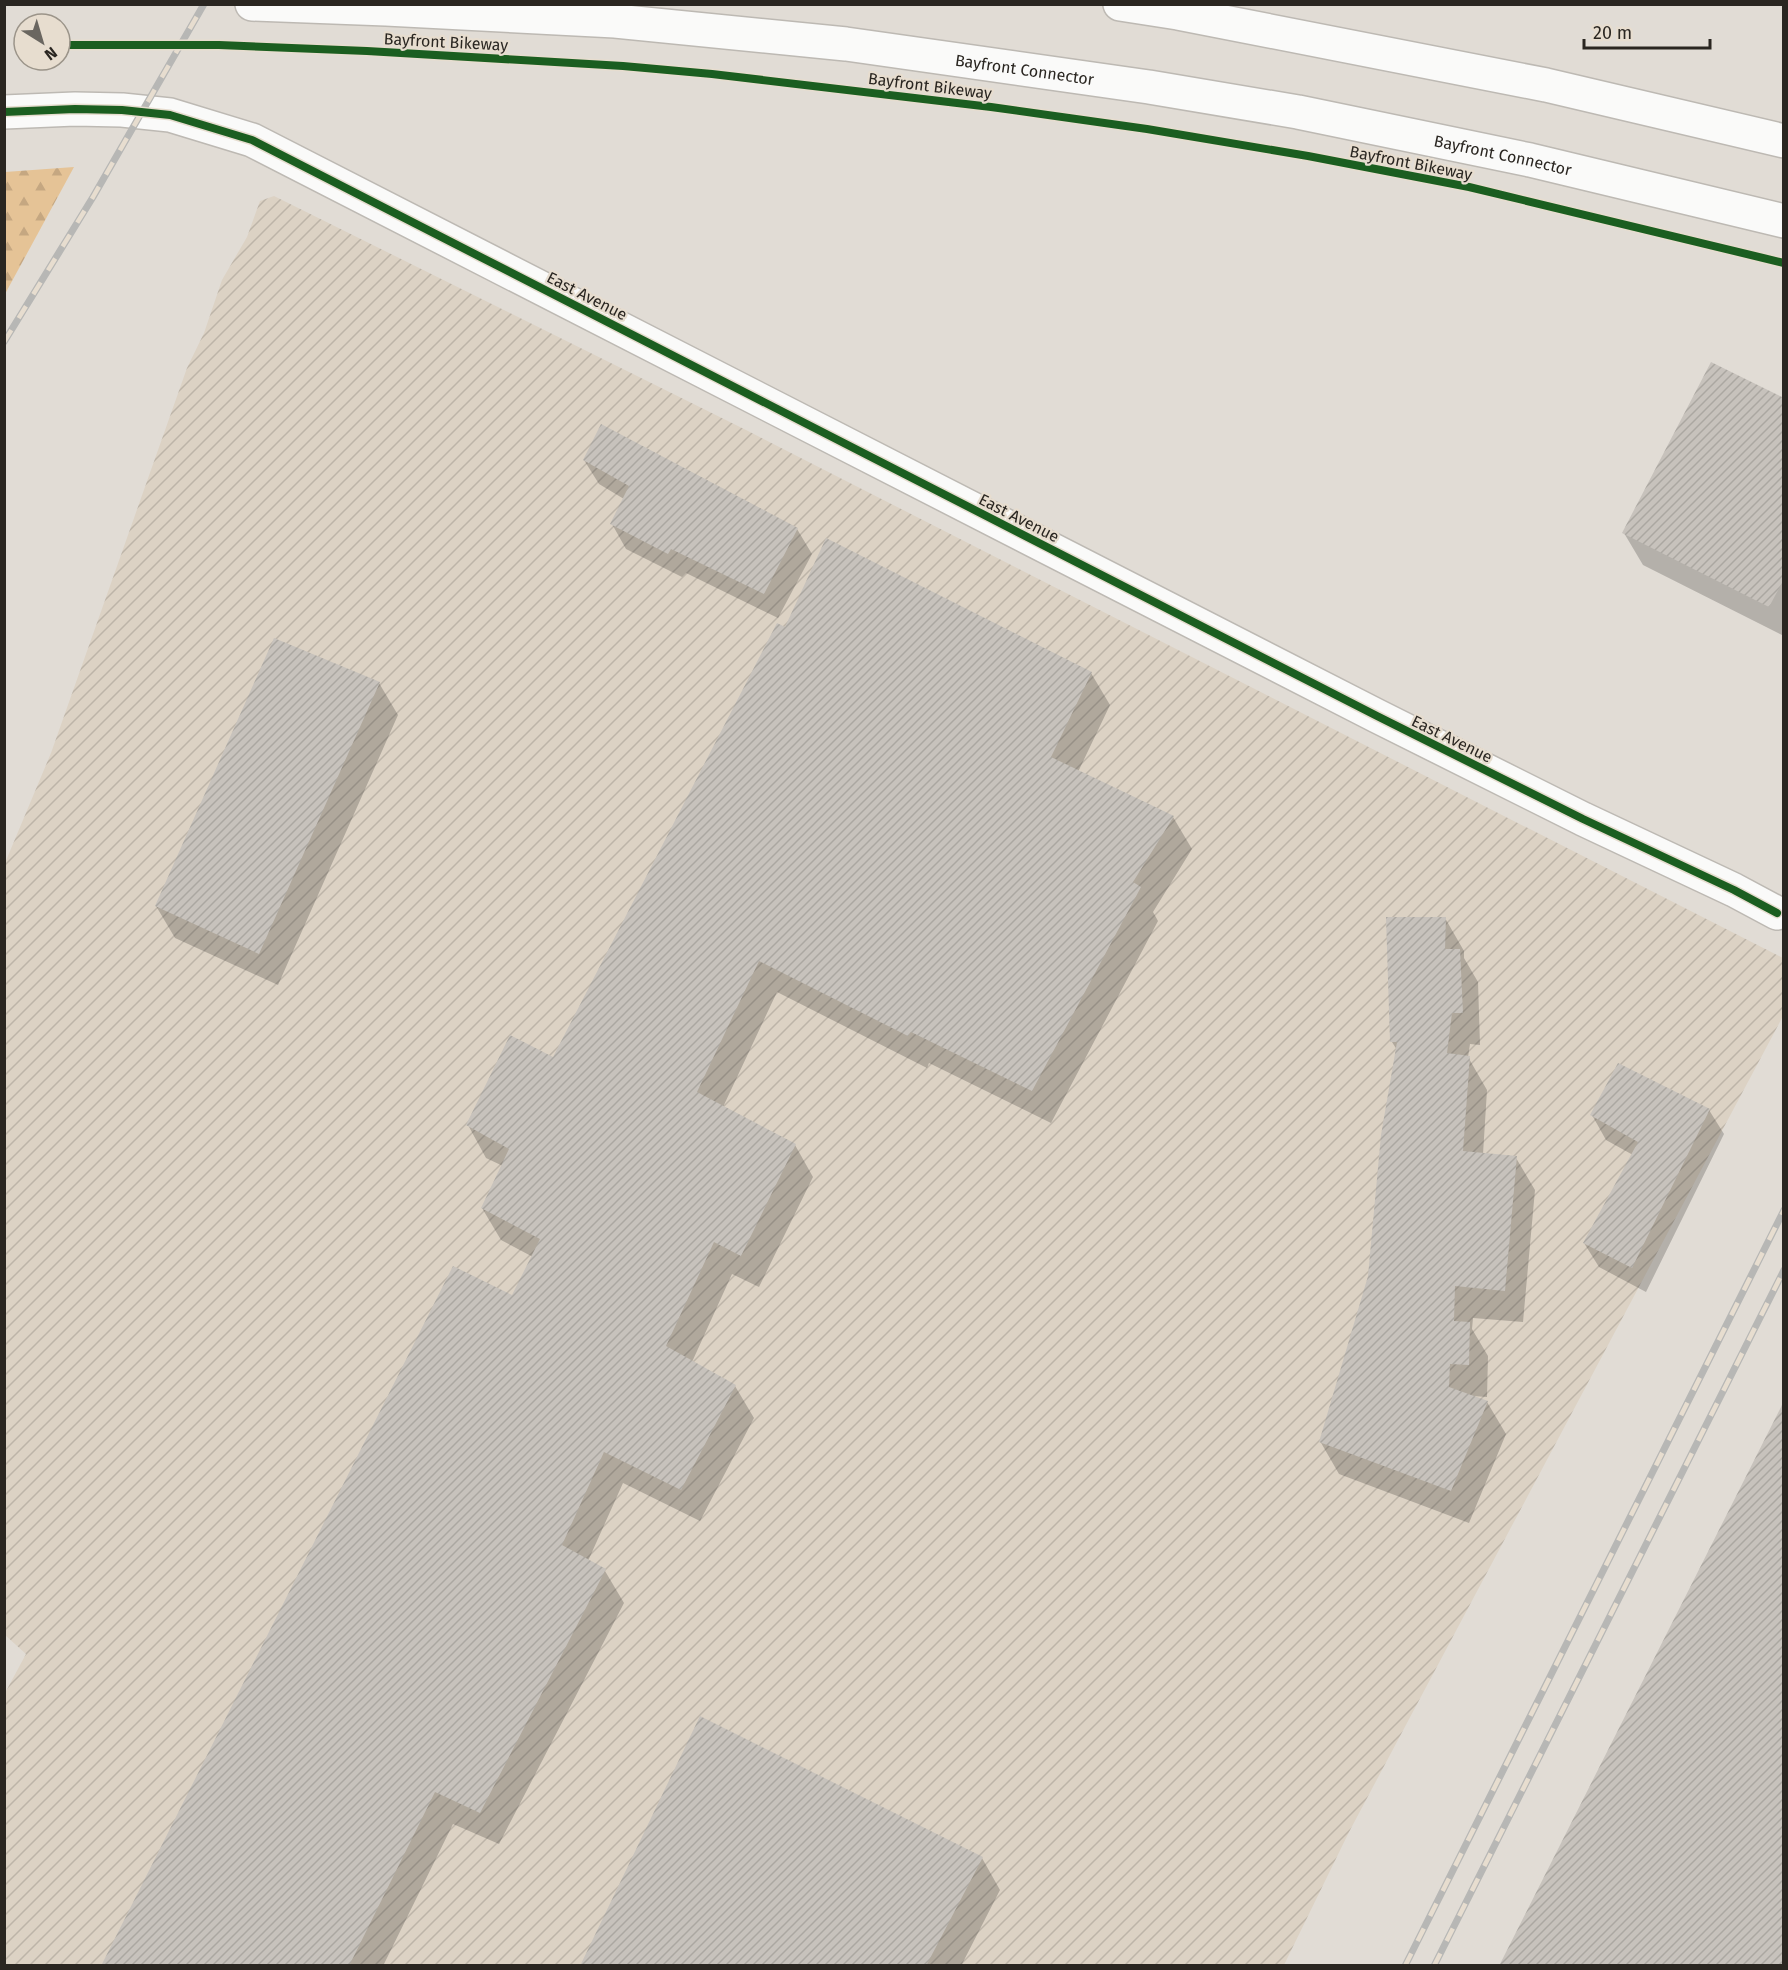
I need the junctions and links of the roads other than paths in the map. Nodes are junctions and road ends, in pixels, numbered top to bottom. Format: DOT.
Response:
graph roads {
  1 [pos="252,4"];
  2 [pos="1120,4"];
  3 [pos="4,112"];
  4 [pos="1784,141"];
  5 [pos="1784,221"];
  6 [pos="1777,913"];
  1 -- 5 [label="main road, Bayfront Connector"];
  2 -- 4 [label="main road"];
  3 -- 6 [label="main road, East Avenue"];
}
